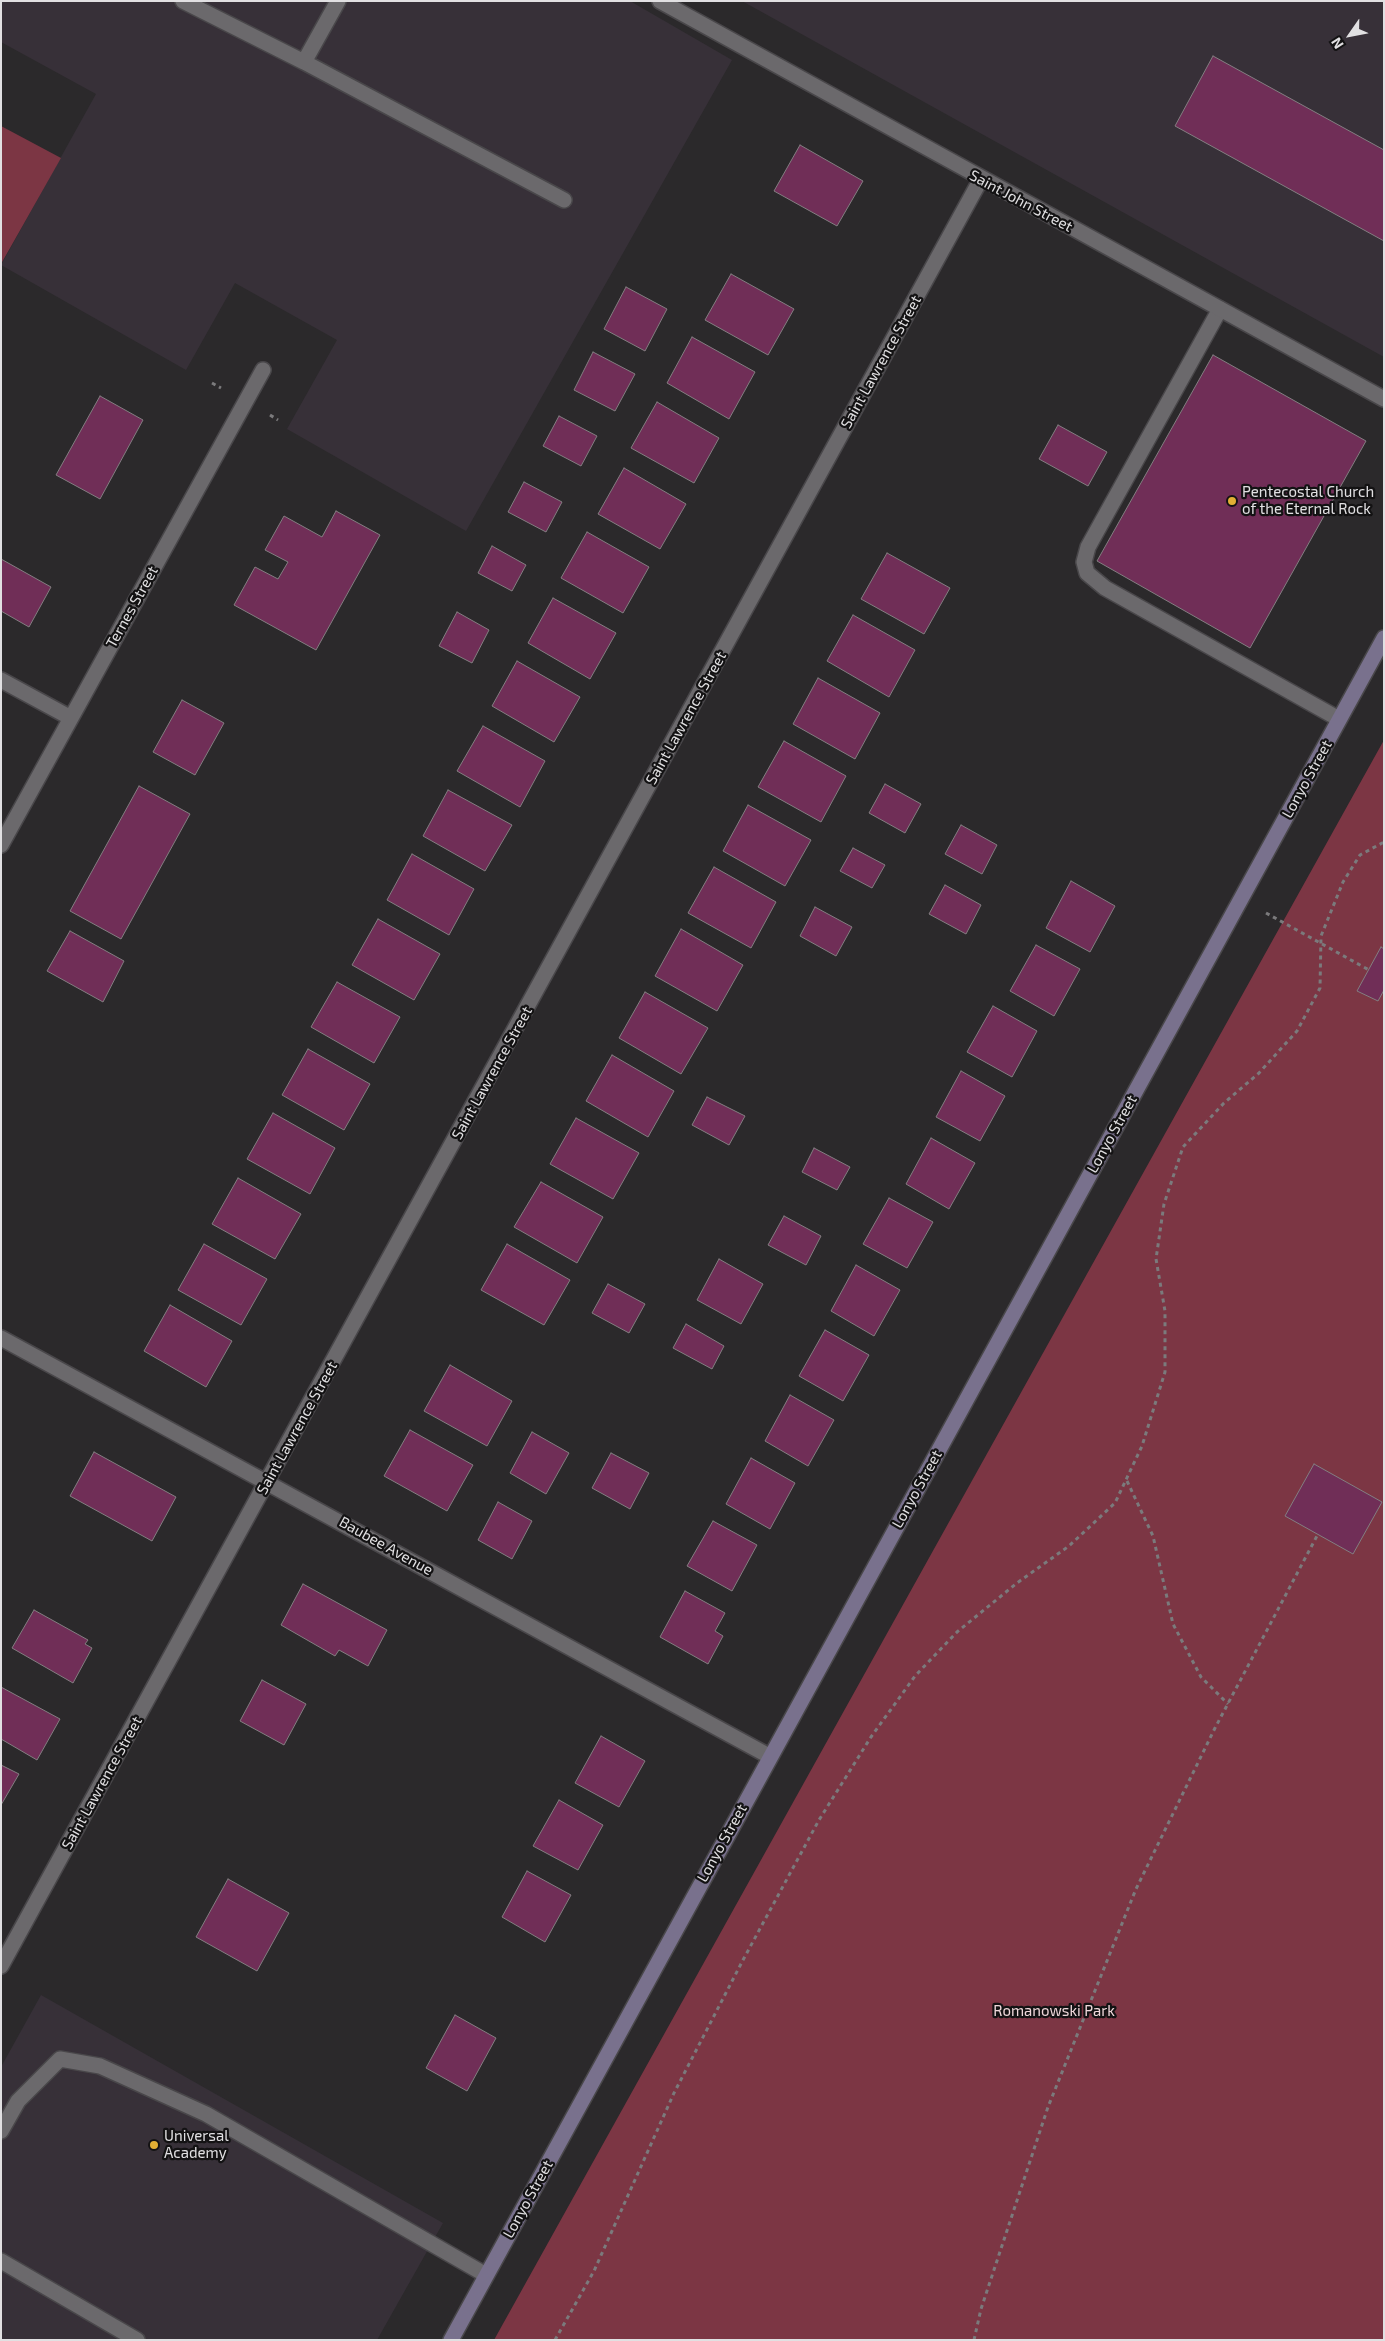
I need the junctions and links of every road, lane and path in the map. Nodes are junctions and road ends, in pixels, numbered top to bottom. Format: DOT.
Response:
graph roads {
  1 [pos="183,1"];
  2 [pos="338,1"];
  3 [pos="660,1"];
  4 [pos="304,62"];
  5 [pos="981,179"];
  6 [pos="564,200"];
  7 [pos="1220,308"];
  8 [pos="263,370"];
  9 [pos="1384,399"];
  10 [pos="1384,638"];
  11 [pos="1,680"];
  12 [pos="71,718"];
  13 [pos="1339,719"];
  14 [pos="1384,842"];
  15 [pos="1,845"];
  16 [pos="1242,899"];
  17 [pos="1321,944"];
  18 [pos="1369,970"];
  19 [pos="1,1338"];
  20 [pos="1126,1480"];
  21 [pos="267,1482"];
  22 [pos="1318,1534"];
  23 [pos="1228,1704"];
  24 [pos="769,1756"];
  25 [pos="1,1966"];
  26 [pos="1,2132"];
  27 [pos="1,2261"];
  28 [pos="486,2275"];
  29 [pos="137,2340"];
  30 [pos="450,2340"];
  31 [pos="555,2340"];
  32 [pos="974,2340"];
  1 -- 4 [label="street"];
  2 -- 4 [label="street"];
  3 -- 5 [label="street, Saint John Street"];
  4 -- 6 [label="street"];
  5 -- 7 [label="street, Saint John Street"];
  5 -- 21 [label="street, Saint Lawrence Street"];
  7 -- 9 [label="street, Saint John Street"];
  7 -- 13 [label="street"];
  8 -- 12 [label="street, Ternes Street"];
  10 -- 13 [label="street, Lonyo Street"];
  11 -- 12 [label="street"];
  12 -- 15 [label="street, Ternes Street"];
  13 -- 16 [label="street, Lonyo Street"];
  14 -- 17 [label="path"];
  16 -- 17 [label="path"];
  16 -- 24 [label="street, Lonyo Street"];
  17 -- 18 [label="path"];
  17 -- 20 [label="path"];
  19 -- 21 [label="street, Baubee Avenue"];
  20 -- 23 [label="path"];
  20 -- 31 [label="path"];
  21 -- 24 [label="street, Baubee Avenue"];
  21 -- 25 [label="street, Saint Lawrence Street"];
  22 -- 23 [label="path"];
  23 -- 32 [label="path"];
  24 -- 28 [label="street, Lonyo Street"];
  26 -- 28 [label="street"];
  27 -- 29 [label="street"];
  28 -- 30 [label="street, Lonyo Street"];
}
